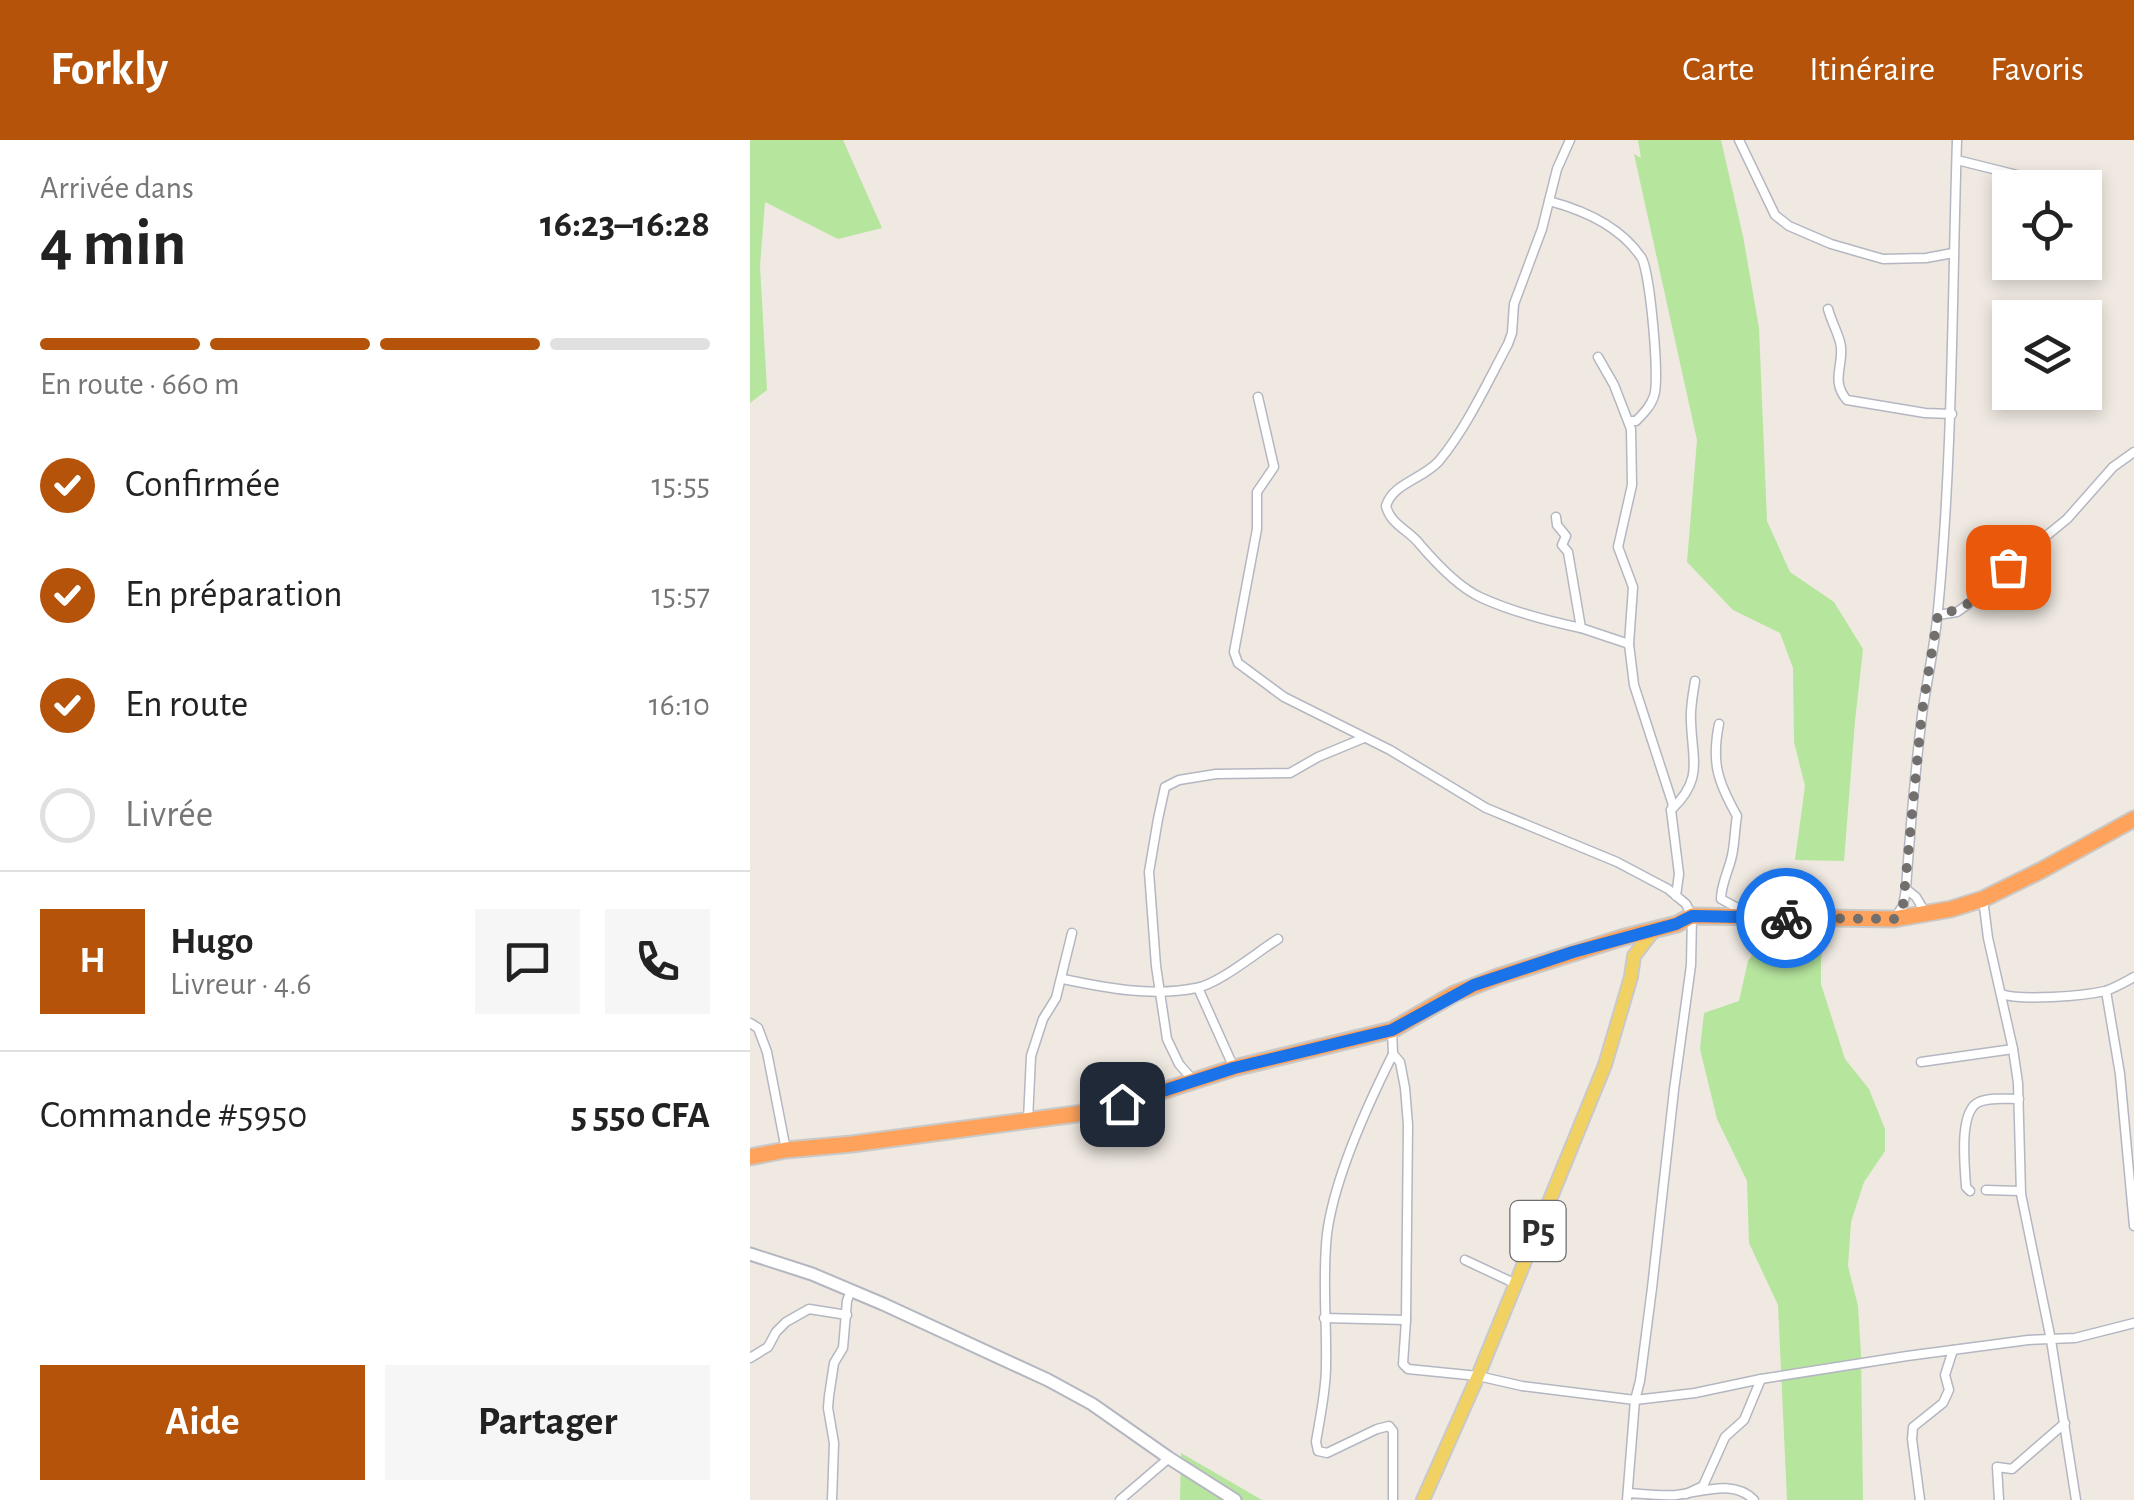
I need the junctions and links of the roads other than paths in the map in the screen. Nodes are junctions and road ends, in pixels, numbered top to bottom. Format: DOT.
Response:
graph roads {
  1 [pos="1570,140"];
  2 [pos="1740,140"];
  3 [pos="1957,140"];
  4 [pos="1956,160"];
  5 [pos="1997,170"];
  6 [pos="1549,200"];
  7 [pos="1953,252"];
  8 [pos="1828,309"];
  9 [pos="1598,357"];
  10 [pos="1258,397"];
  11 [pos="1952,414"];
  12 [pos="1630,421"];
  13 [pos="2134,452"];
  14 [pos="1556,516"];
  15 [pos="1938,614"];
  16 [pos="1581,628"];
  17 [pos="1630,644"];
  18 [pos="1695,681"];
  19 [pos="1719,724"];
  20 [pos="1364,738"];
  21 [pos="1671,810"];
  22 [pos="2134,818"];
  23 [pos="1906,889"];
  24 [pos="1676,896"];
  25 [pos="1983,899"];
  26 [pos="1926,913"];
  27 [pos="1692,916"];
  28 [pos="1751,919"];
  29 [pos="1894,919"];
  30 [pos="1654,930"];
  31 [pos="1072,933"];
  32 [pos="1620,938"];
  33 [pos="1278,939"];
  34 [pos="1634,956"];
  35 [pos="2134,978"];
  36 [pos="1063,979"];
  37 [pos="1198,988"];
  38 [pos="2106,991"];
  39 [pos="1160,992"];
  40 [pos="2001,994"];
  41 [pos="2014,998"];
  42 [pos="2003,1006"];
  43 [pos="750,1024"];
  44 [pos="1392,1030"];
  45 [pos="2013,1049"];
  46 [pos="1394,1054"];
  47 [pos="1921,1062"];
  48 [pos="1234,1068"];
  49 [pos="1193,1080"];
  50 [pos="2019,1099"];
  51 [pos="1028,1120"];
  52 [pos="786,1150"];
  53 [pos="750,1157"];
  54 [pos="1970,1190"];
  55 [pos="1986,1190"];
  56 [pos="2020,1191"];
  57 [pos="2134,1226"];
  58 [pos="750,1254"];
  59 [pos="1465,1260"];
  60 [pos="1516,1284"];
  61 [pos="851,1290"];
  62 [pos="847,1316"];
  63 [pos="1324,1318"];
  64 [pos="1406,1320"];
  65 [pos="2134,1323"];
  66 [pos="2051,1340"];
  67 [pos="1953,1350"];
  68 [pos="750,1358"];
  69 [pos="1478,1376"];
  70 [pos="1761,1379"];
  71 [pos="1635,1400"];
  72 [pos="2064,1423"];
  73 [pos="1169,1458"];
  74 [pos="1686,1494"];
  75 [pos="1627,1497"];
  76 [pos="832,1500"];
  77 [pos="1120,1500"];
  78 [pos="1235,1500"];
  79 [pos="1392,1500"];
  80 [pos="1423,1500"];
  81 [pos="1754,1500"];
  82 [pos="1920,1500"];
  83 [pos="1999,1500"];
  84 [pos="2076,1500"];
  1 -- 6 [label="street"];
  2 -- 7 [label="street"];
  3 -- 4 [label="street"];
  4 -- 5 [label="street"];
  4 -- 7 [label="street"];
  6 -- 12 [label="street"];
  6 -- 16 [label="street"];
  7 -- 11 [label="street"];
  8 -- 11 [label="street"];
  9 -- 12 [label="street"];
  10 -- 20 [label="street"];
  11 -- 15 [label="street"];
  12 -- 17 [label="street"];
  13 -- 15 [label="street"];
  14 -- 16 [label="street"];
  15 -- 23 [label="street"];
  16 -- 17 [label="street"];
  17 -- 21 [label="street"];
  18 -- 21 [label="street"];
  19 -- 28 [label="street"];
  20 -- 24 [label="street"];
  20 -- 39 [label="street"];
  21 -- 24 [label="street"];
  22 -- 25 [label="highway"];
  23 -- 26 [label="street"];
  23 -- 29 [label="street"];
  24 -- 27 [label="street"];
  25 -- 26 [label="highway"];
  25 -- 40 [label="street"];
  26 -- 29 [label="highway"];
  27 -- 28 [label="highway"];
  27 -- 30 [label="highway"];
  27 -- 71 [label="street"];
  28 -- 29 [label="highway"];
  30 -- 32 [label="highway"];
  30 -- 34 [label="main road, P5"];
  31 -- 36 [label="street"];
  32 -- 34 [label="main road"];
  32 -- 44 [label="highway"];
  33 -- 37 [label="street"];
  34 -- 60 [label="main road, P5"];
  35 -- 38 [label="street"];
  36 -- 39 [label="street"];
  36 -- 51 [label="street"];
  37 -- 39 [label="street"];
  37 -- 48 [label="street"];
  38 -- 41 [label="street"];
  38 -- 57 [label="street"];
  39 -- 49 [label="street"];
  40 -- 41 [label="street"];
  40 -- 42 [label="street"];
  41 -- 42 [label="street"];
  42 -- 45 [label="street"];
  43 -- 52 [label="street"];
  44 -- 46 [label="street"];
  44 -- 48 [label="highway"];
  45 -- 47 [label="street"];
  45 -- 50 [label="street"];
  46 -- 63 [label="street"];
  46 -- 64 [label="street"];
  48 -- 49 [label="highway"];
  49 -- 51 [label="highway"];
  50 -- 54 [label="street"];
  50 -- 56 [label="street"];
  51 -- 52 [label="highway"];
  52 -- 53 [label="highway"];
  55 -- 56 [label="street"];
  56 -- 66 [label="street"];
  58 -- 61 [label="street"];
  59 -- 60 [label="street"];
  60 -- 69 [label="main road, P5"];
  61 -- 62 [label="street"];
  61 -- 73 [label="street"];
  62 -- 68 [label="street"];
  62 -- 76 [label="street"];
  63 -- 64 [label="street"];
  63 -- 79 [label="street"];
  64 -- 69 [label="street"];
  65 -- 66 [label="street"];
  66 -- 67 [label="street"];
  66 -- 72 [label="street"];
  67 -- 70 [label="street"];
  67 -- 82 [label="street"];
  69 -- 71 [label="street"];
  69 -- 80 [label="main road, P5"];
  70 -- 71 [label="street"];
  70 -- 74 [label="street"];
  71 -- 75 [label="street"];
  72 -- 83 [label="street"];
  72 -- 84 [label="street"];
  73 -- 77 [label="street"];
  73 -- 78 [label="street"];
  74 -- 75 [label="street"];
  74 -- 81 [label="street"];
}
